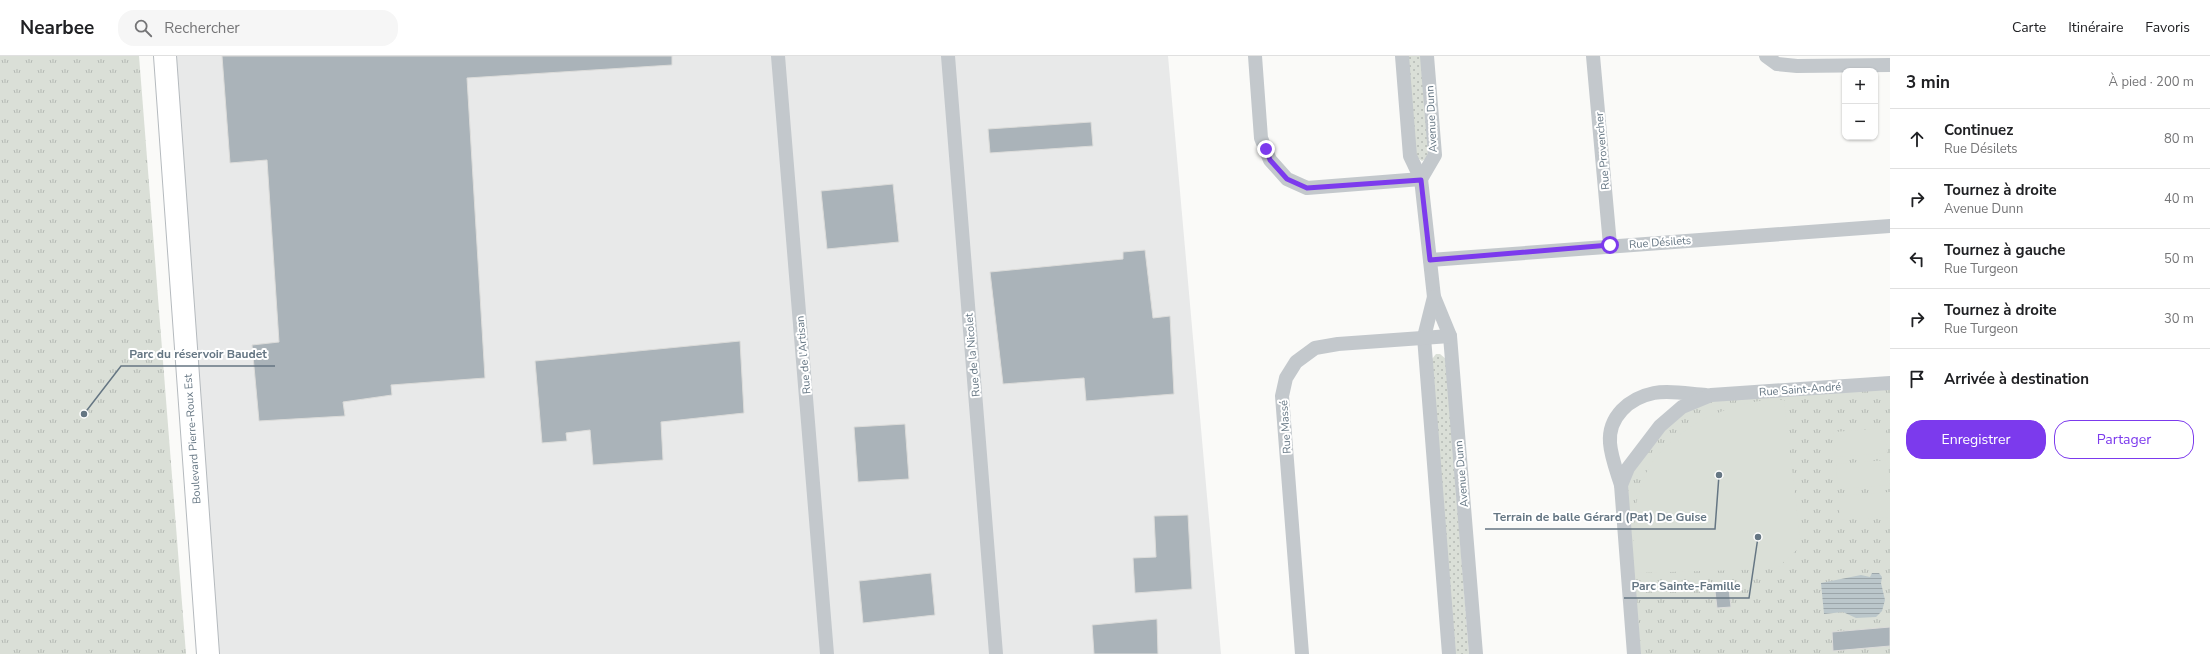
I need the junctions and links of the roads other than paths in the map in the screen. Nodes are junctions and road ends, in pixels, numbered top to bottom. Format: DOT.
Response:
graph roads {
  1 [pos="165,56"];
  2 [pos="778,56"];
  3 [pos="948,56"];
  4 [pos="1255,56"];
  5 [pos="1402,56"];
  6 [pos="1427,56"];
  7 [pos="1594,56"];
  8 [pos="1766,56"];
  9 [pos="1890,65"];
  10 [pos="1421,180"];
  11 [pos="1890,226"];
  12 [pos="1610,245"];
  13 [pos="1430,260"];
  14 [pos="1434,297"];
  15 [pos="1450,336"];
  16 [pos="1424,337"];
  17 [pos="1890,383"];
  18 [pos="1711,395"];
  19 [pos="1621,485"];
  20 [pos="208,654"];
  21 [pos="827,654"];
  22 [pos="996,654"];
  23 [pos="1302,654"];
  24 [pos="1449,654"];
  25 [pos="1476,654"];
  26 [pos="1634,654"];
  1 -- 20 [label="main road, Boulevard Pierre-Roux Est"];
  2 -- 21 [label="street, Rue de l'Artisan"];
  3 -- 22 [label="street, Rue de la Nicolet"];
  4 -- 10 [label="street"];
  5 -- 10 [label="street, Avenue Dunn"];
  6 -- 10 [label="street, Avenue Dunn"];
  7 -- 12 [label="street, Rue Provencher"];
  8 -- 9 [label="street"];
  10 -- 13 [label="street, Avenue Dunn"];
  11 -- 12 [label="street, Rue Désilets"];
  12 -- 13 [label="street, Rue Désilets"];
  13 -- 14 [label="street, Avenue Dunn"];
  14 -- 15 [label="street, Avenue Dunn"];
  14 -- 16 [label="street, Avenue Dunn"];
  15 -- 16 [label="street, Rue Massé"];
  15 -- 25 [label="street, Avenue Dunn"];
  16 -- 23 [label="street, Rue Massé"];
  16 -- 24 [label="street, Avenue Dunn"];
  17 -- 18 [label="street, Rue Saint-André"];
  18 -- 19 [label="street, Rue Saint-André"];
  18 -- 19 [label="street, Rue Saint-André"];
  19 -- 26 [label="street, Rue Saint-André"];
}
